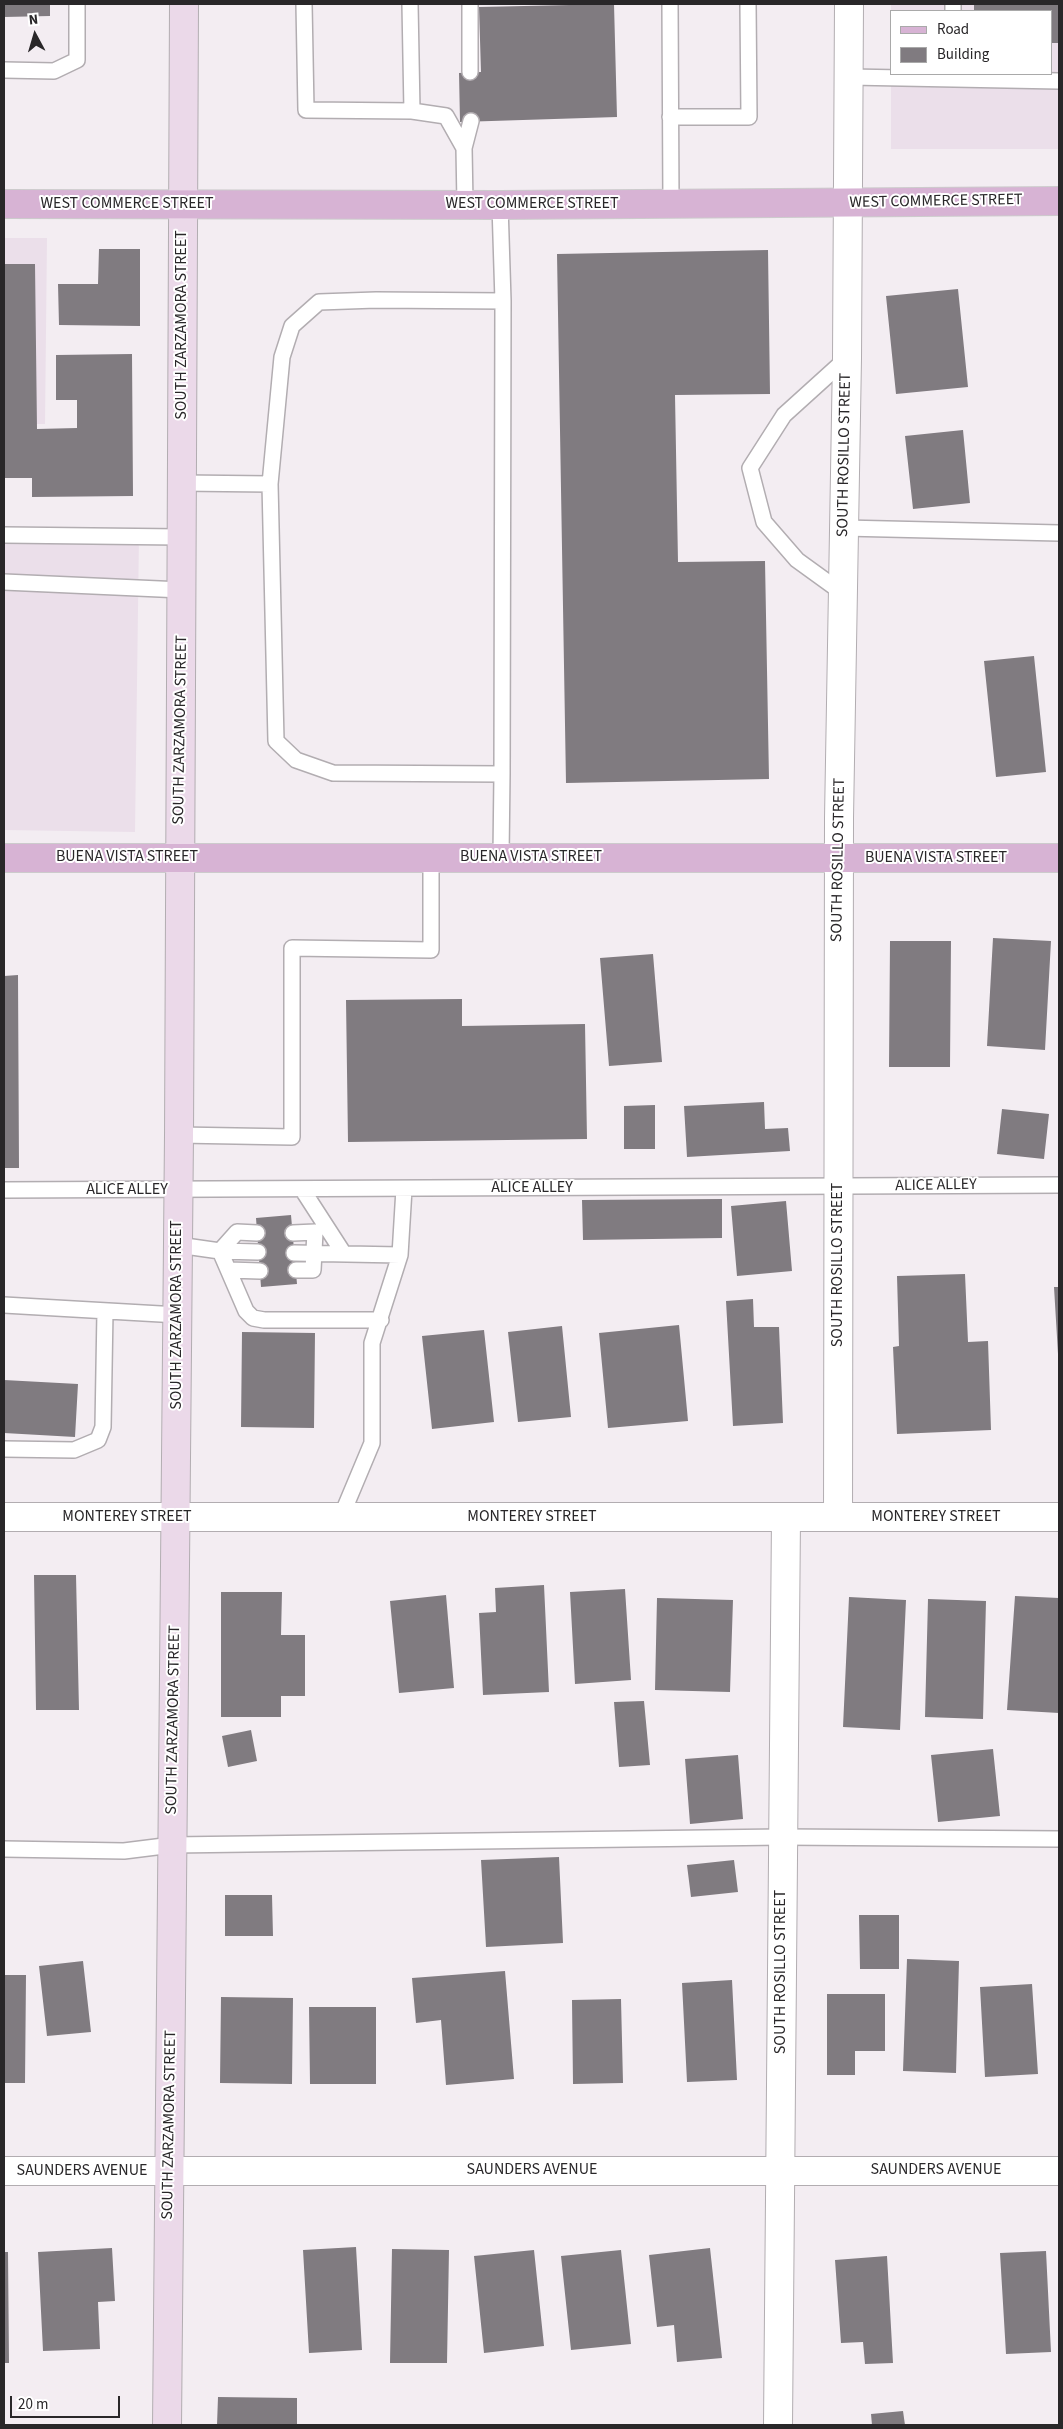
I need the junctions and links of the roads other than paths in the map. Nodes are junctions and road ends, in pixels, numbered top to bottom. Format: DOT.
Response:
graph roads {
  1 [pos="77,4"];
  2 [pos="184,4"];
  3 [pos="304,4"];
  4 [pos="410,4"];
  5 [pos="470,4"];
  6 [pos="670,4"];
  7 [pos="748,4"];
  8 [pos="849,4"];
  9 [pos="4,70"];
  10 [pos="470,72"];
  11 [pos="953,77"];
  12 [pos="1003,77"];
  13 [pos="850,78"];
  14 [pos="1050,79"];
  15 [pos="412,111"];
  16 [pos="670,117"];
  17 [pos="471,121"];
  18 [pos="464,148"];
  19 [pos="1059,201"];
  20 [pos="848,203"];
  21 [pos="4,204"];
  22 [pos="182,204"];
  23 [pos="465,204"];
  24 [pos="671,204"];
  25 [pos="500,205"];
  26 [pos="503,301"];
  27 [pos="847,358"];
  28 [pos="181,483"];
  29 [pos="270,484"];
  30 [pos="844,528"];
  31 [pos="1059,533"];
  32 [pos="4,535"];
  33 [pos="180,537"];
  34 [pos="4,582"];
  35 [pos="182,590"];
  36 [pos="844,594"];
  37 [pos="502,774"];
  38 [pos="431,856"];
  39 [pos="501,856"];
  40 [pos="180,857"];
  41 [pos="4,858"];
  42 [pos="839,858"];
  43 [pos="1059,858"];
  44 [pos="179,1135"];
  45 [pos="1059,1185"];
  46 [pos="838,1188"];
  47 [pos="302,1189"];
  48 [pos="404,1189"];
  49 [pos="4,1190"];
  50 [pos="178,1190"];
  51 [pos="257,1233"];
  52 [pos="293,1233"];
  53 [pos="178,1245"];
  54 [pos="220,1251"];
  55 [pos="258,1252"];
  56 [pos="294,1253"];
  57 [pos="313,1253"];
  58 [pos="344,1254"];
  59 [pos="400,1255"];
  60 [pos="229,1270"];
  61 [pos="296,1270"];
  62 [pos="260,1271"];
  63 [pos="4,1305"];
  64 [pos="105,1311"];
  65 [pos="178,1315"];
  66 [pos="380,1320"];
  67 [pos="4,1449"];
  68 [pos="342,1516"];
  69 [pos="4,1517"];
  70 [pos="176,1517"];
  71 [pos="838,1517"];
  72 [pos="1059,1517"];
  73 [pos="786,1518"];
  74 [pos="782,1837"];
  75 [pos="1059,1838"];
  76 [pos="172,1845"];
  77 [pos="4,1849"];
  78 [pos="780,2170"];
  79 [pos="4,2171"];
  80 [pos="170,2171"];
  81 [pos="1059,2171"];
  82 [pos="167,2425"];
  83 [pos="778,2425"];
  1 -- 9 [label="lane"];
  2 -- 22 [label="main road, SOUTH ZARZAMORA STREET"];
  3 -- 15 [label="lane"];
  4 -- 15 [label="lane"];
  5 -- 10 [label="lane"];
  6 -- 16 [label="lane"];
  7 -- 16 [label="lane"];
  8 -- 13 [label="street, SOUTH ROSILLO STREET"];
  11 -- 12 [label="lane"];
  11 -- 13 [label="lane"];
  12 -- 14 [label="lane"];
  13 -- 20 [label="street, SOUTH ROSILLO STREET"];
  15 -- 18 [label="lane"];
  16 -- 24 [label="lane"];
  17 -- 18 [label="lane"];
  18 -- 23 [label="lane"];
  19 -- 20 [label="main road, WEST COMMERCE STREET"];
  20 -- 24 [label="main road, WEST COMMERCE STREET"];
  20 -- 27 [label="street, SOUTH ROSILLO STREET"];
  21 -- 22 [label="main road, WEST COMMERCE STREET"];
  22 -- 23 [label="main road, WEST COMMERCE STREET"];
  22 -- 28 [label="main road, SOUTH ZARZAMORA STREET"];
  23 -- 25 [label="main road, WEST COMMERCE STREET"];
  24 -- 25 [label="main road, WEST COMMERCE STREET"];
  25 -- 26 [label="lane"];
  26 -- 29 [label="lane"];
  26 -- 37 [label="lane"];
  27 -- 30 [label="street, SOUTH ROSILLO STREET"];
  27 -- 36 [label="lane"];
  28 -- 29 [label="lane"];
  28 -- 33 [label="main road, SOUTH ZARZAMORA STREET"];
  29 -- 37 [label="lane"];
  30 -- 31 [label="lane"];
  30 -- 36 [label="street, SOUTH ROSILLO STREET"];
  32 -- 33 [label="lane"];
  33 -- 35 [label="main road, SOUTH ZARZAMORA STREET"];
  34 -- 35 [label="lane"];
  35 -- 40 [label="main road, SOUTH ZARZAMORA STREET"];
  36 -- 42 [label="street, SOUTH ROSILLO STREET"];
  37 -- 39 [label="lane"];
  38 -- 39 [label="main road, BUENA VISTA STREET"];
  38 -- 40 [label="main road, BUENA VISTA STREET"];
  38 -- 44 [label="lane"];
  39 -- 42 [label="main road, BUENA VISTA STREET"];
  40 -- 41 [label="main road, BUENA VISTA STREET"];
  40 -- 44 [label="main road, SOUTH ZARZAMORA STREET"];
  42 -- 43 [label="main road, BUENA VISTA STREET"];
  42 -- 46 [label="street, SOUTH ROSILLO STREET"];
  44 -- 50 [label="main road, SOUTH ZARZAMORA STREET"];
  45 -- 46 [label="lane, ALICE ALLEY"];
  46 -- 48 [label="lane, ALICE ALLEY"];
  46 -- 71 [label="street, SOUTH ROSILLO STREET"];
  47 -- 48 [label="lane, ALICE ALLEY"];
  47 -- 50 [label="lane, ALICE ALLEY"];
  47 -- 58 [label="lane"];
  48 -- 59 [label="lane"];
  49 -- 50 [label="lane, ALICE ALLEY"];
  50 -- 53 [label="main road, SOUTH ZARZAMORA STREET"];
  51 -- 54 [label="lane"];
  52 -- 57 [label="lane"];
  53 -- 54 [label="lane"];
  53 -- 65 [label="main road, SOUTH ZARZAMORA STREET"];
  54 -- 55 [label="lane"];
  54 -- 60 [label="lane"];
  56 -- 57 [label="lane"];
  57 -- 58 [label="lane"];
  57 -- 61 [label="lane"];
  58 -- 59 [label="lane"];
  59 -- 66 [label="lane"];
  60 -- 62 [label="lane"];
  60 -- 66 [label="lane"];
  63 -- 64 [label="lane"];
  64 -- 65 [label="lane"];
  64 -- 67 [label="lane"];
  65 -- 70 [label="main road, SOUTH ZARZAMORA STREET"];
  66 -- 68 [label="lane"];
  68 -- 70 [label="street, MONTEREY STREET"];
  68 -- 73 [label="street, MONTEREY STREET"];
  69 -- 70 [label="street, MONTEREY STREET"];
  70 -- 76 [label="main road, SOUTH ZARZAMORA STREET"];
  71 -- 72 [label="street, MONTEREY STREET"];
  71 -- 73 [label="street, MONTEREY STREET"];
  73 -- 74 [label="street, SOUTH ROSILLO STREET"];
  74 -- 75 [label="lane"];
  74 -- 76 [label="lane"];
  74 -- 78 [label="street, SOUTH ROSILLO STREET"];
  76 -- 77 [label="lane"];
  76 -- 80 [label="main road, SOUTH ZARZAMORA STREET"];
  78 -- 80 [label="street, SAUNDERS AVENUE"];
  78 -- 81 [label="street, SAUNDERS AVENUE"];
  78 -- 83 [label="street, SOUTH ROSILLO STREET"];
  79 -- 80 [label="street, SAUNDERS AVENUE"];
  80 -- 82 [label="main road, SOUTH ZARZAMORA STREET"];
}
